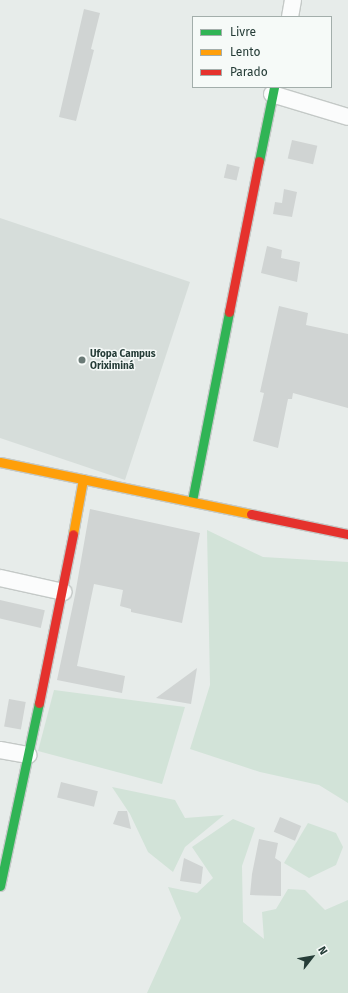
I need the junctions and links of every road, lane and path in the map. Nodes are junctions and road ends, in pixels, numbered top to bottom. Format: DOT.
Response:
graph roads {
  1 [pos="294,0"];
  2 [pos="290,16"];
  3 [pos="273,91"];
  4 [pos="348,117"];
  5 [pos="0,462"];
  6 [pos="83,479"];
  7 [pos="192,501"];
  8 [pos="348,534"];
  9 [pos="0,578"];
  10 [pos="63,592"];
  11 [pos="0,750"];
  12 [pos="29,755"];
  13 [pos="0,886"];
  1 -- 2 [label="street"];
  3 -- 4 [label="street"];
  3 -- 7 [label="street"];
  5 -- 6 [label="street"];
  6 -- 7 [label="street"];
  6 -- 10 [label="street"];
  7 -- 8 [label="street"];
  9 -- 10 [label="street"];
  10 -- 12 [label="street"];
  11 -- 12 [label="street"];
  12 -- 13 [label="street"];
}
